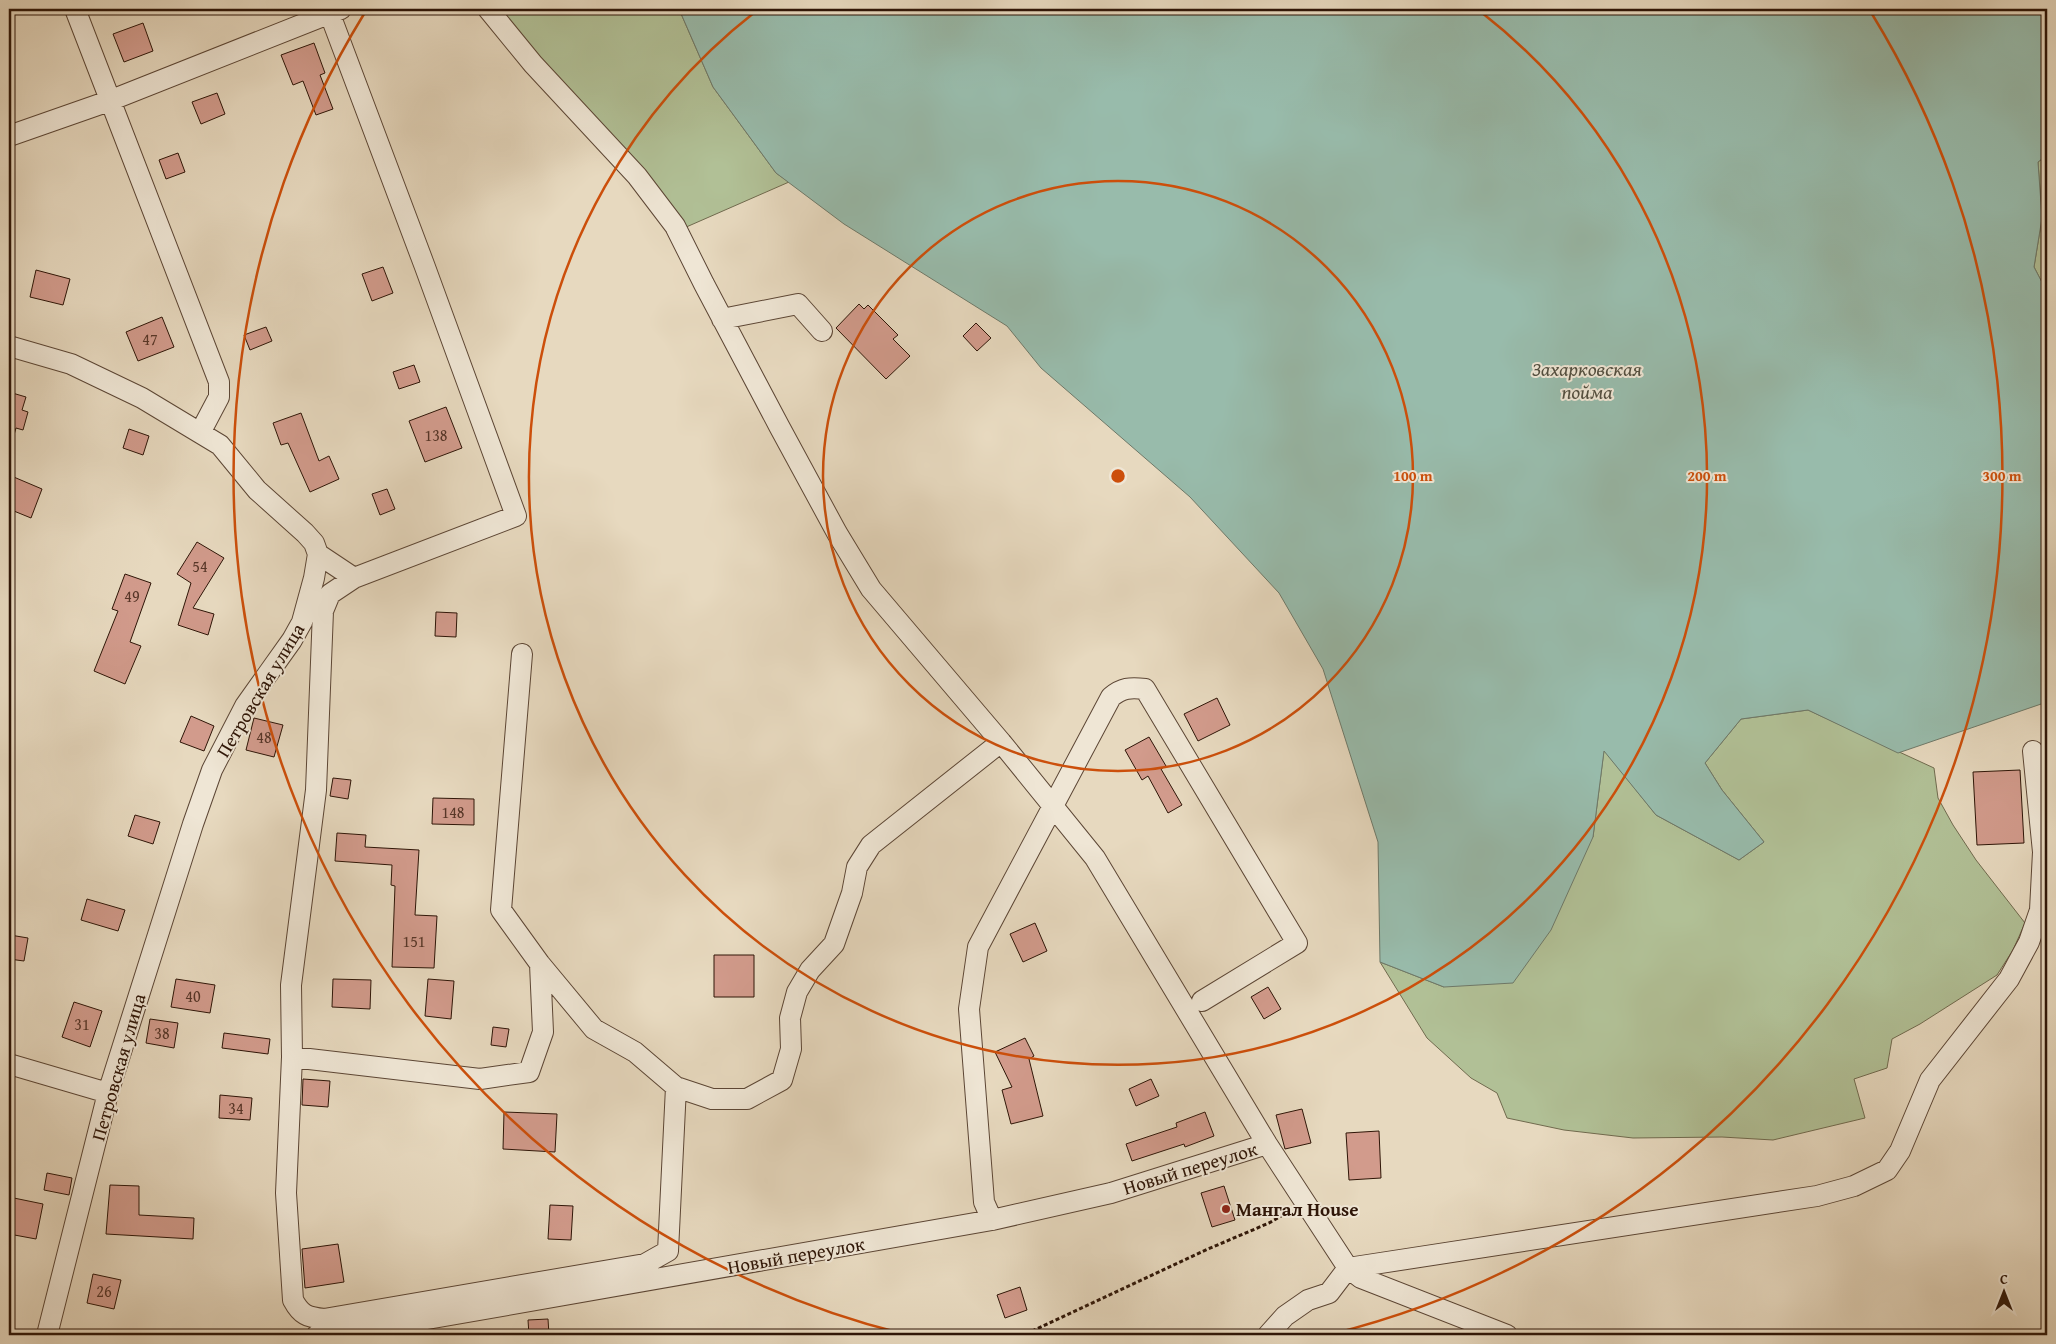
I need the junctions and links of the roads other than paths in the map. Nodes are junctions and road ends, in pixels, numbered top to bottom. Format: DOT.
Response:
graph roads {
  1 [pos="75,9"];
  2 [pos="488,9"];
  3 [pos="333,10"];
  4 [pos="109,101"];
  5 [pos="9,136"];
  6 [pos="722,319"];
  7 [pos="822,331"];
  8 [pos="9,346"];
  9 [pos="200,433"];
  10 [pos="318,554"];
  11 [pos="354,578"];
  12 [pos="522,654"];
  13 [pos="1001,742"];
  14 [pos="2034,751"];
  15 [pos="1052,804"];
  16 [pos="540,964"];
  17 [pos="1202,1001"];
  18 [pos="292,1057"];
  19 [pos="9,1064"];
  20 [pos="676,1086"];
  21 [pos="108,1093"];
  22 [pos="1268,1144"];
  23 [pos="992,1220"];
  24 [pos="1348,1268"];
  25 [pos="47,1335"];
  26 [pos="317,1335"];
  27 [pos="1268,1335"];
  28 [pos="1507,1335"];
  1 -- 4 [label="street"];
  2 -- 6 [label="street"];
  3 -- 4 [label="street"];
  3 -- 11 [label="street"];
  4 -- 5 [label="street"];
  4 -- 9 [label="street"];
  6 -- 7 [label="street"];
  6 -- 13 [label="street"];
  8 -- 9 [label="street"];
  9 -- 10 [label="street"];
  10 -- 11 [label="street"];
  10 -- 21 [label="street, Петровская улица"];
  11 -- 18 [label="street"];
  12 -- 16 [label="street"];
  13 -- 15 [label="street"];
  13 -- 20 [label="street"];
  14 -- 24 [label="street"];
  15 -- 17 [label="street"];
  15 -- 22 [label="street"];
  15 -- 23 [label="street"];
  16 -- 18 [label="street"];
  16 -- 20 [label="street"];
  18 -- 20 [label="street"];
  19 -- 21 [label="street"];
  21 -- 25 [label="street, Петровская улица"];
  22 -- 23 [label="street, Новый переулок"];
  22 -- 24 [label="street"];
  23 -- 26 [label="street, Новый переулок"];
  24 -- 27 [label="street"];
  24 -- 28 [label="street"];
}
